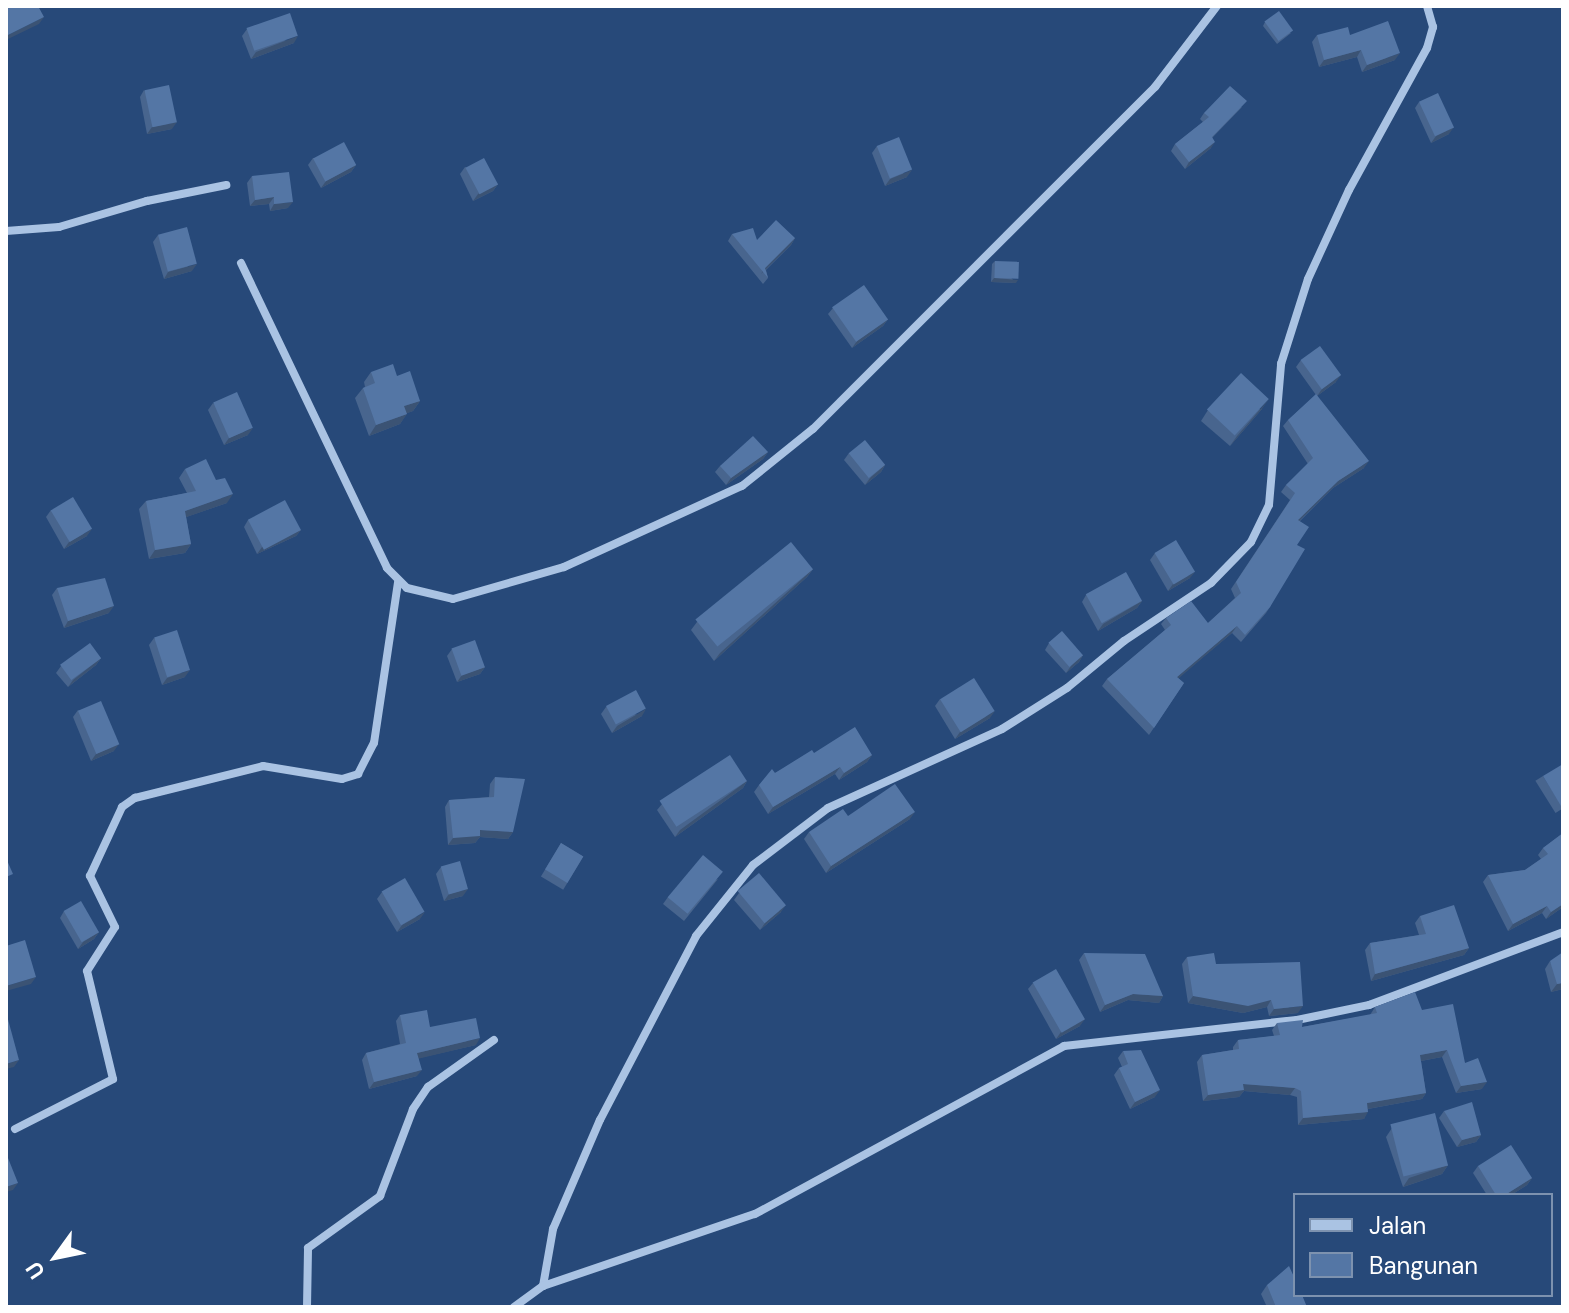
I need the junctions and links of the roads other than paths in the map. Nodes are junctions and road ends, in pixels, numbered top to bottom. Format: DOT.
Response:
graph roads {
  1 [pos="1217,6"];
  2 [pos="1427,6"];
  3 [pos="226,185"];
  4 [pos="6,231"];
  5 [pos="241,263"];
  6 [pos="398,582"];
  7 [pos="1563,932"];
  8 [pos="494,1040"];
  9 [pos="15,1129"];
  10 [pos="543,1286"];
  11 [pos="307,1307"];
  12 [pos="514,1307"];
  1 -- 6 [label="street"];
  2 -- 10 [label="street"];
  3 -- 4 [label="street"];
  5 -- 6 [label="street"];
  6 -- 9 [label="street"];
  7 -- 10 [label="street"];
  8 -- 11 [label="street"];
  10 -- 12 [label="street"];
}
